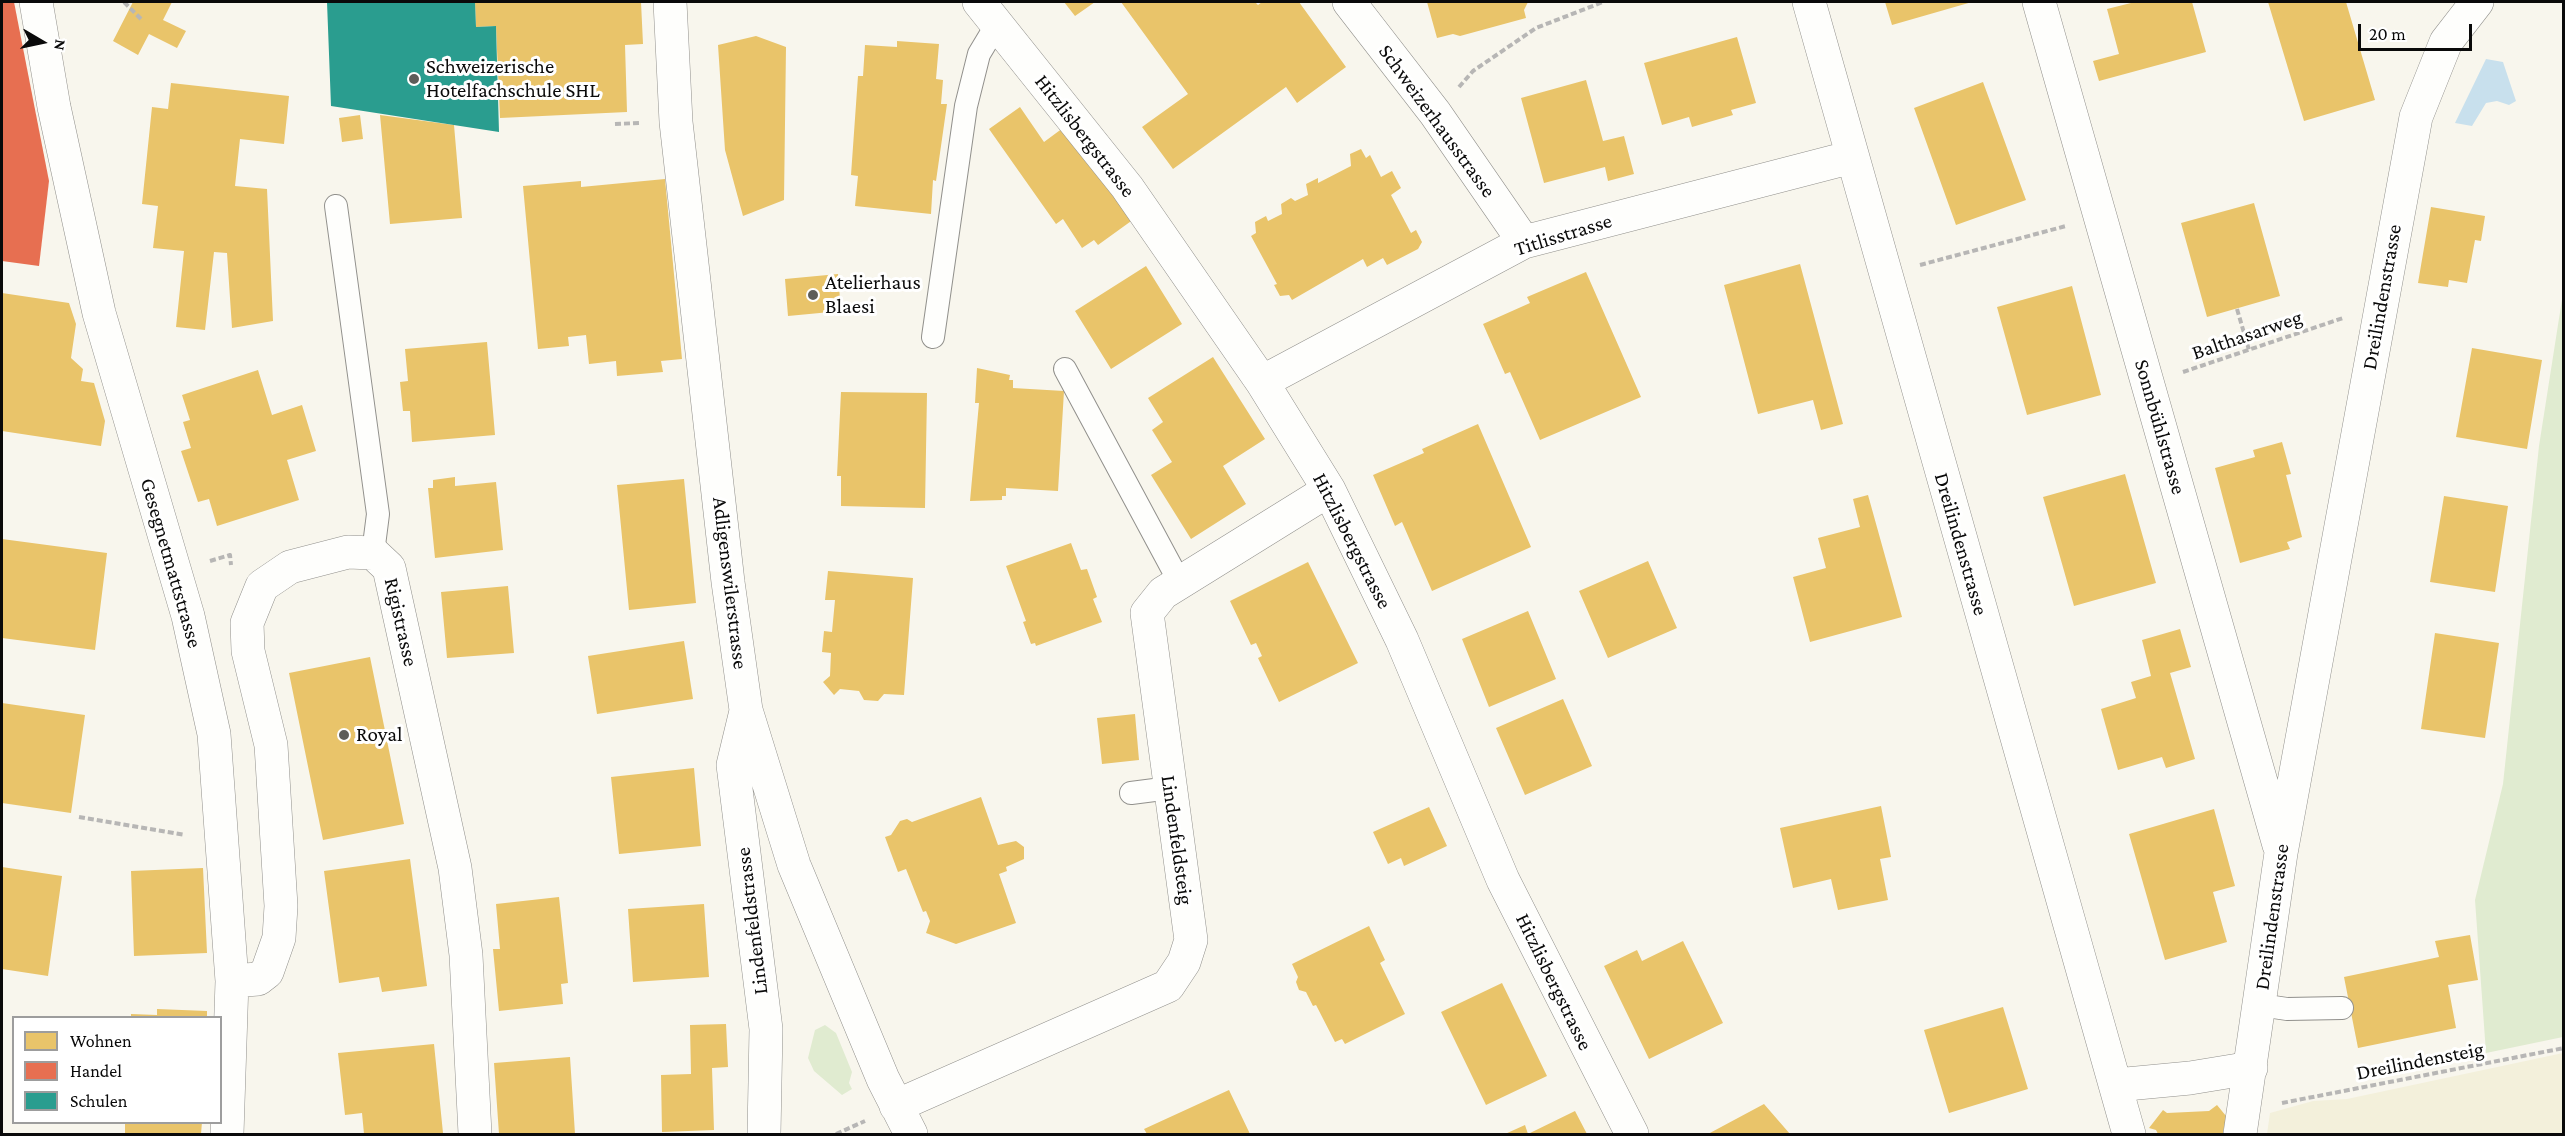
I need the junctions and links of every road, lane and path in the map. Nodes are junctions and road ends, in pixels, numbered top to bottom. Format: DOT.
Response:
graph roads {
  1 [pos="36,2"];
  2 [pos="124,2"];
  3 [pos="670,2"];
  4 [pos="1349,2"];
  5 [pos="1603,2"];
  6 [pos="1809,2"];
  7 [pos="2039,2"];
  8 [pos="2477,2"];
  9 [pos="988,13"];
  10 [pos="143,21"];
  11 [pos="1435,114"];
  12 [pos="1852,157"];
  13 [pos="336,206"];
  14 [pos="2078,223"];
  15 [pos="1524,242"];
  16 [pos="1916,266"];
  17 [pos="2237,309"];
  18 [pos="2345,317"];
  19 [pos="933,337"];
  20 [pos="2248,350"];
  21 [pos="1065,369"];
  22 [pos="1262,382"];
  23 [pos="2148,384"];
  24 [pos="1329,490"];
  25 [pos="373,553"];
  26 [pos="1180,583"];
  27 [pos="746,710"];
  28 [pos="1170,788"];
  29 [pos="1131,793"];
  30 [pos="79,817"];
  31 [pos="221,841"];
  32 [pos="2281,853"];
  33 [pos="232,981"];
  34 [pos="2260,1005"];
  35 [pos="2342,1008"];
  36 [pos="2564,1048"];
  37 [pos="2251,1068"];
  38 [pos="2116,1084"];
  39 [pos="2283,1103"];
  40 [pos="893,1120"];
  41 [pos="227,1134"];
  42 [pos="475,1134"];
  43 [pos="764,1134"];
  44 [pos="836,1134"];
  45 [pos="1632,1134"];
  46 [pos="2129,1134"];
  47 [pos="2240,1134"];
  1 -- 31 [label="street, Gesegnetmattstrasse"];
  2 -- 10 [label="path"];
  3 -- 27 [label="street, Adligenswilerstrasse"];
  4 -- 11 [label="street, Schweizerhausstrasse"];
  5 -- 11 [label="path"];
  6 -- 12 [label="street, Dreilindenstrasse"];
  7 -- 23 [label="street, Sonnbühlstrasse"];
  8 -- 32 [label="street, Dreilindenstrasse"];
  9 -- 19 [label="lane"];
  9 -- 22 [label="street, Hitzlisbergstrasse"];
  11 -- 15 [label="street, Schweizerhausstrasse"];
  12 -- 15 [label="street, Titlisstrasse"];
  12 -- 38 [label="street, Dreilindenstrasse"];
  13 -- 25 [label="lane"];
  14 -- 16 [label="path"];
  15 -- 22 [label="street, Titlisstrasse"];
  17 -- 20 [label="path"];
  18 -- 20 [label="path, Balthasarweg"];
  20 -- 23 [label="path, Balthasarweg"];
  21 -- 26 [label="lane"];
  22 -- 24 [label="street, Hitzlisbergstrasse"];
  23 -- 32 [label="street, Sonnbühlstrasse"];
  24 -- 26 [label="street, Lindenfeldsteig"];
  24 -- 45 [label="street, Hitzlisbergstrasse"];
  25 -- 33 [label="street, Rigistrasse"];
  25 -- 42 [label="street, Rigistrasse"];
  26 -- 28 [label="street, Lindenfeldsteig"];
  27 -- 40 [label="street, Adligenswilerstrasse"];
  27 -- 43 [label="street, Lindenfeldstrasse"];
  28 -- 29 [label="lane"];
  28 -- 40 [label="street, Lindenfeldsteig"];
  30 -- 31 [label="path"];
  31 -- 33 [label="street, Gesegnetmattstrasse"];
  32 -- 34 [label="street, Dreilindenstrasse"];
  33 -- 41 [label="street, Gesegnetmattstrasse"];
  34 -- 35 [label="lane"];
  34 -- 37 [label="street, Dreilindenstrasse"];
  36 -- 39 [label="path, Dreilindensteig"];
  37 -- 38 [label="street"];
  37 -- 47 [label="street, Dreilindenstrasse"];
  38 -- 46 [label="street, Dreilindenstrasse"];
  40 -- 44 [label="path"];
}
